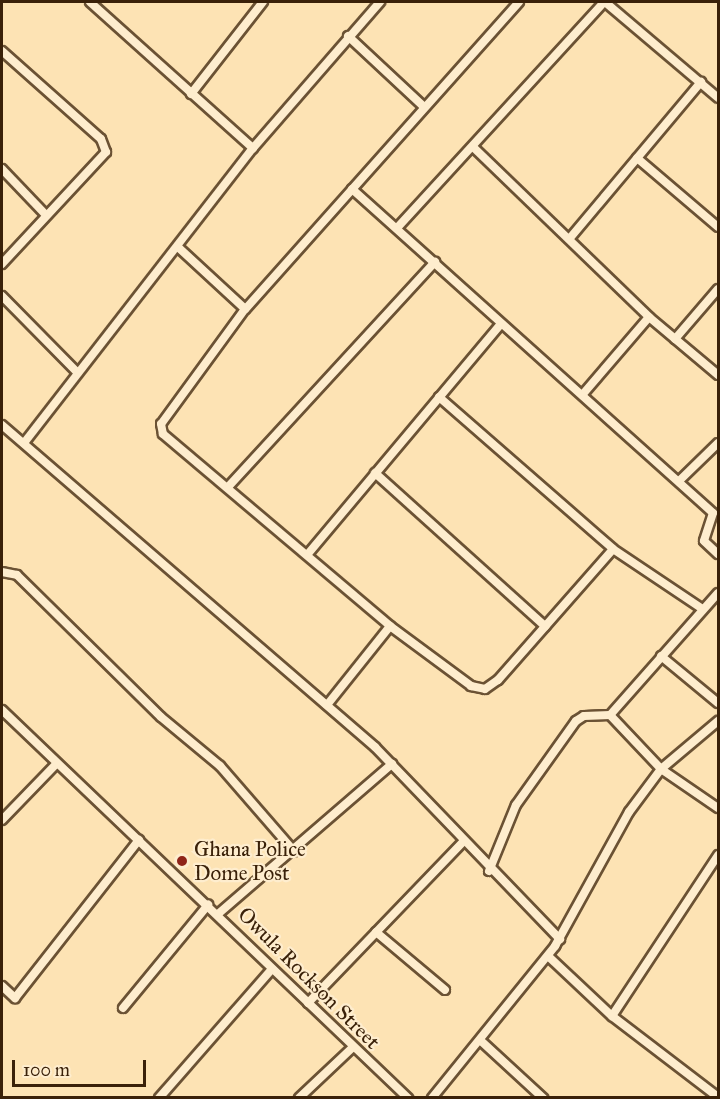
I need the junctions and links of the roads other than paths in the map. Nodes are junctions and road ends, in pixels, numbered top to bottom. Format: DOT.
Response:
graph roads {
  1 [pos="90,2"];
  2 [pos="262,2"];
  3 [pos="380,2"];
  4 [pos="519,2"];
  5 [pos="605,2"];
  6 [pos="348,36"];
  7 [pos="2,51"];
  8 [pos="701,82"];
  9 [pos="191,94"];
  10 [pos="718,98"];
  11 [pos="423,106"];
  12 [pos="473,147"];
  13 [pos="253,148"];
  14 [pos="637,158"];
  15 [pos="2,169"];
  16 [pos="352,189"];
  17 [pos="46,215"];
  18 [pos="718,227"];
  19 [pos="397,228"];
  20 [pos="570,238"];
  21 [pos="179,248"];
  22 [pos="435,262"];
  23 [pos="2,264"];
  24 [pos="718,289"];
  25 [pos="2,296"];
  26 [pos="245,309"];
  27 [pos="649,317"];
  28 [pos="501,324"];
  29 [pos="675,339"];
  30 [pos="77,372"];
  31 [pos="718,375"];
  32 [pos="583,394"];
  33 [pos="439,397"];
  34 [pos="2,425"];
  35 [pos="24,443"];
  36 [pos="718,443"];
  37 [pos="375,473"];
  38 [pos="679,481"];
  39 [pos="228,487"];
  40 [pos="613,549"];
  41 [pos="718,554"];
  42 [pos="307,555"];
  43 [pos="2,572"];
  44 [pos="718,594"];
  45 [pos="701,608"];
  46 [pos="390,626"];
  47 [pos="545,626"];
  48 [pos="661,656"];
  49 [pos="718,703"];
  50 [pos="327,705"];
  51 [pos="2,710"];
  52 [pos="610,715"];
  53 [pos="718,721"];
  54 [pos="57,762"];
  55 [pos="392,764"];
  56 [pos="661,768"];
  57 [pos="718,808"];
  58 [pos="2,820"];
  59 [pos="139,840"];
  60 [pos="463,842"];
  61 [pos="294,852"];
  62 [pos="718,855"];
  63 [pos="489,871"];
  64 [pos="208,904"];
  65 [pos="219,914"];
  66 [pos="376,932"];
  67 [pos="560,939"];
  68 [pos="548,956"];
  69 [pos="272,969"];
  70 [pos="2,986"];
  71 [pos="445,990"];
  72 [pos="308,1003"];
  73 [pos="123,1008"];
  74 [pos="612,1016"];
  75 [pos="480,1040"];
  76 [pos="352,1048"];
  77 [pos="718,1097"];
  78 [pos="159,1098"];
  79 [pos="299,1098"];
  80 [pos="408,1098"];
  81 [pos="432,1098"];
  82 [pos="543,1098"];
  1 -- 9 [label="street"];
  2 -- 9 [label="street"];
  3 -- 6 [label="street"];
  4 -- 11 [label="street"];
  5 -- 8 [label="street"];
  5 -- 12 [label="street"];
  6 -- 11 [label="street"];
  6 -- 13 [label="street"];
  7 -- 17 [label="street"];
  8 -- 10 [label="street"];
  8 -- 14 [label="street"];
  9 -- 13 [label="street"];
  11 -- 16 [label="street"];
  12 -- 19 [label="street"];
  12 -- 20 [label="street"];
  13 -- 21 [label="street"];
  14 -- 18 [label="street"];
  14 -- 20 [label="street"];
  15 -- 17 [label="street"];
  16 -- 19 [label="street"];
  16 -- 26 [label="street"];
  17 -- 23 [label="street"];
  19 -- 22 [label="street"];
  20 -- 27 [label="street"];
  21 -- 26 [label="street"];
  21 -- 30 [label="street"];
  22 -- 28 [label="street"];
  22 -- 39 [label="street"];
  24 -- 29 [label="street"];
  25 -- 30 [label="street"];
  26 -- 39 [label="street"];
  27 -- 29 [label="street"];
  27 -- 32 [label="street"];
  28 -- 32 [label="street"];
  28 -- 33 [label="street"];
  29 -- 31 [label="street"];
  30 -- 35 [label="street"];
  32 -- 38 [label="street"];
  33 -- 37 [label="street"];
  33 -- 40 [label="street"];
  34 -- 35 [label="street"];
  35 -- 50 [label="street"];
  36 -- 38 [label="street"];
  37 -- 42 [label="street"];
  37 -- 47 [label="street"];
  38 -- 41 [label="street"];
  39 -- 42 [label="street"];
  40 -- 45 [label="street"];
  40 -- 47 [label="street"];
  42 -- 46 [label="street"];
  43 -- 61 [label="street"];
  44 -- 45 [label="street"];
  45 -- 48 [label="street"];
  46 -- 47 [label="street"];
  46 -- 50 [label="street"];
  48 -- 49 [label="street"];
  48 -- 52 [label="street"];
  50 -- 55 [label="street"];
  51 -- 54 [label="street, Owula Rockson Street"];
  52 -- 56 [label="street"];
  52 -- 63 [label="street"];
  53 -- 56 [label="street"];
  54 -- 58 [label="street"];
  54 -- 59 [label="street, Owula Rockson Street"];
  55 -- 60 [label="street"];
  55 -- 61 [label="street"];
  56 -- 57 [label="street"];
  56 -- 67 [label="street"];
  59 -- 64 [label="street, Owula Rockson Street"];
  59 -- 70 [label="street"];
  60 -- 63 [label="street"];
  60 -- 66 [label="street"];
  61 -- 65 [label="street"];
  62 -- 74 [label="street"];
  63 -- 67 [label="street"];
  64 -- 65 [label="street, Owula Rockson Street"];
  64 -- 73 [label="street"];
  65 -- 69 [label="street, Owula Rockson Street"];
  66 -- 71 [label="street"];
  66 -- 72 [label="street"];
  67 -- 68 [label="street"];
  68 -- 74 [label="street"];
  68 -- 75 [label="street"];
  69 -- 72 [label="street, Owula Rockson Street"];
  69 -- 78 [label="street"];
  72 -- 76 [label="street, Owula Rockson Street"];
  74 -- 77 [label="street"];
  75 -- 81 [label="street"];
  75 -- 82 [label="street"];
  76 -- 79 [label="street"];
  76 -- 80 [label="street, Owula Rockson Street"];
}
